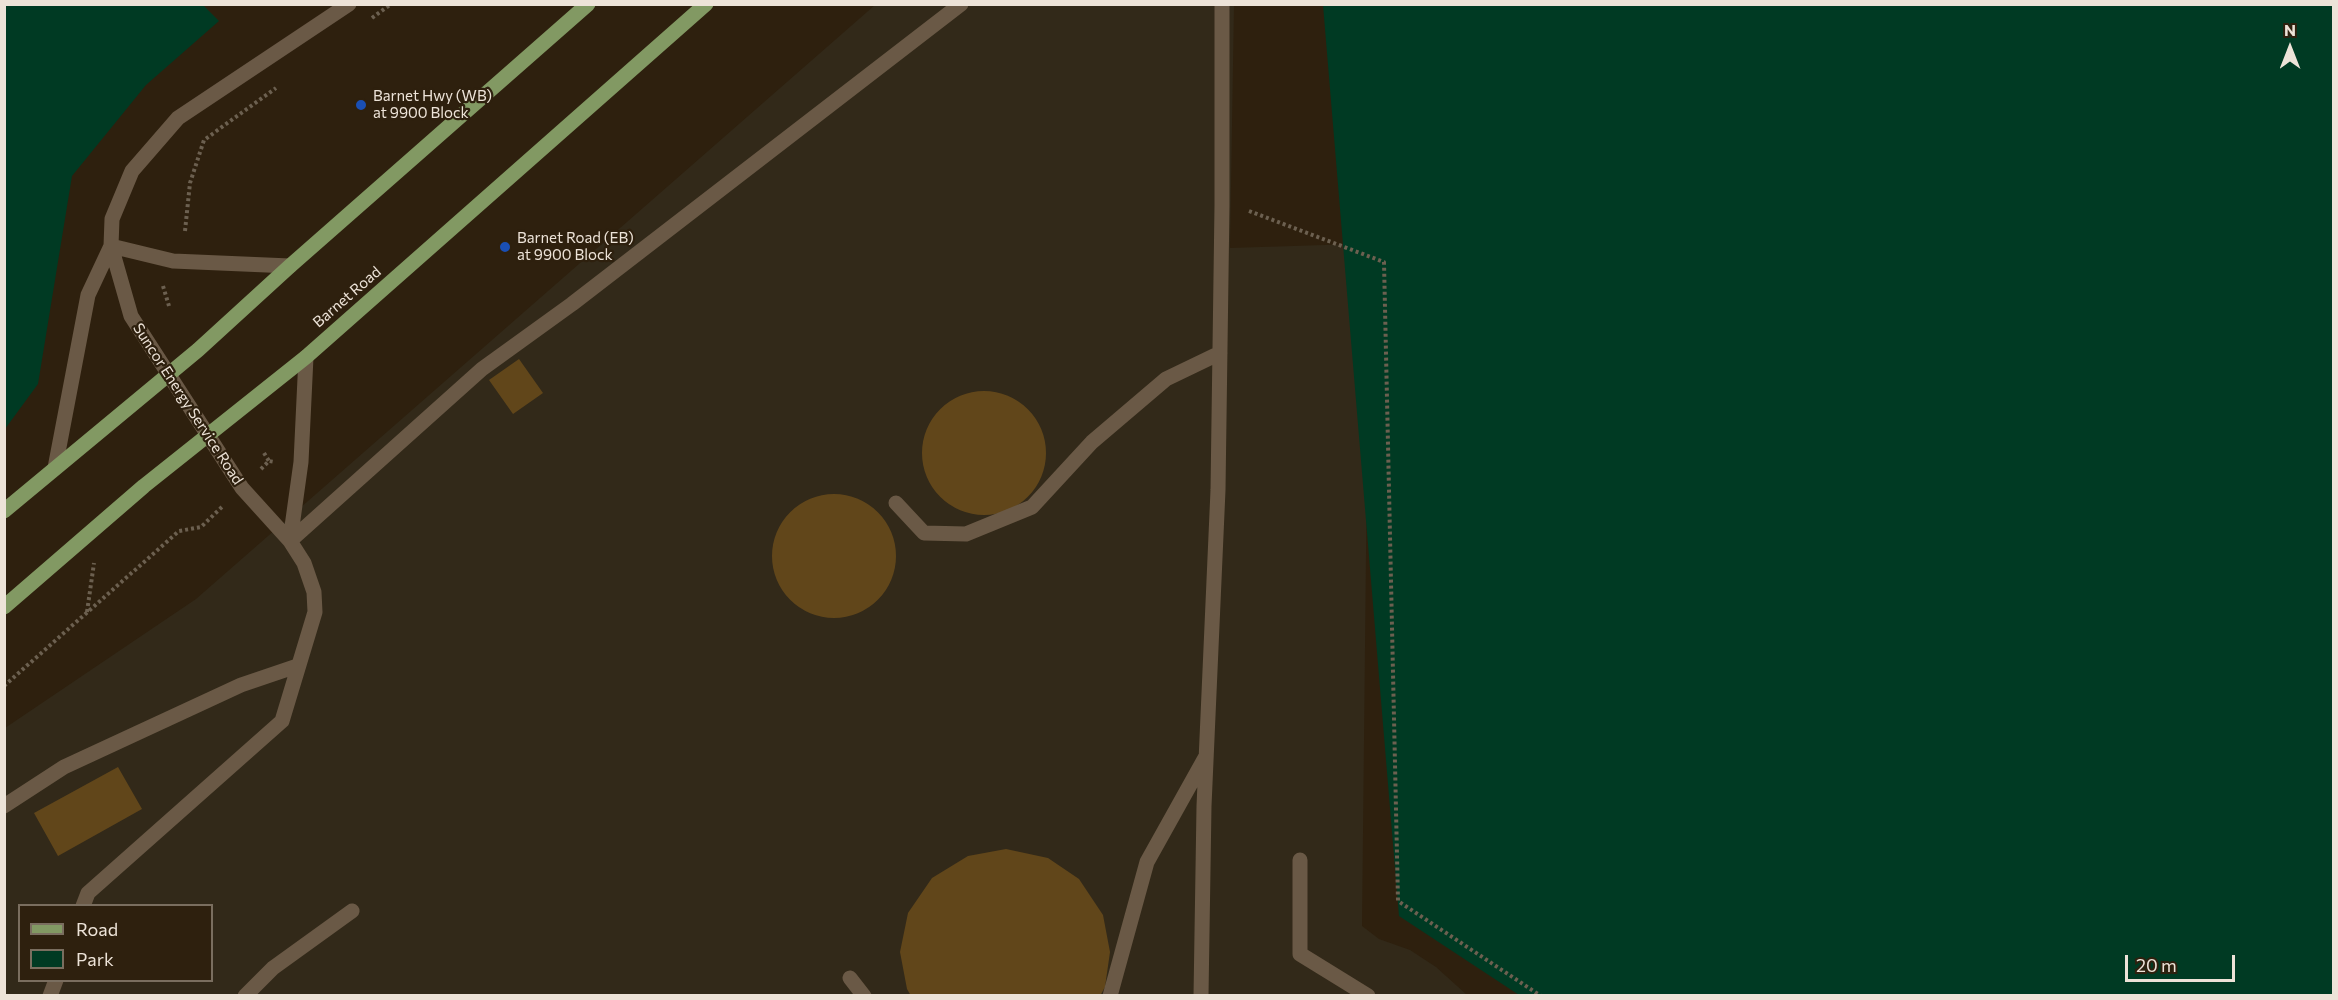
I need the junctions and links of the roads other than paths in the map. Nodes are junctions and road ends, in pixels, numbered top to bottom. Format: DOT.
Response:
graph roads {
  1 [pos="349,4"];
  2 [pos="588,4"];
  3 [pos="706,4"];
  4 [pos="961,4"];
  5 [pos="1222,4"];
  6 [pos="111,246"];
  7 [pos="290,266"];
  8 [pos="1220,353"];
  9 [pos="306,357"];
  10 [pos="169,375"];
  11 [pos="209,435"];
  12 [pos="55,468"];
  13 [pos="896,503"];
  14 [pos="4,511"];
  15 [pos="290,541"];
  16 [pos="4,607"];
  17 [pos="297,666"];
  18 [pos="1207,755"];
  19 [pos="4,806"];
  20 [pos="1300,860"];
  21 [pos="84,904"];
  22 [pos="352,911"];
  23 [pos="850,978"];
  24 [pos="56,982"];
  25 [pos="50,996"];
  26 [pos="245,996"];
  27 [pos="864,996"];
  28 [pos="1110,996"];
  29 [pos="1201,996"];
  30 [pos="1368,996"];
  1 -- 6 [label="lane, Suncor Energy Service Road"];
  2 -- 7 [label="main road"];
  3 -- 9 [label="main road, Barnet Road"];
  4 -- 15 [label="lane"];
  5 -- 8 [label="lane"];
  6 -- 7 [label="lane"];
  6 -- 10 [label="lane, Suncor Energy Service Road"];
  6 -- 12 [label="lane"];
  7 -- 10 [label="main road"];
  8 -- 13 [label="lane"];
  8 -- 18 [label="lane"];
  9 -- 11 [label="main road, Barnet Road"];
  9 -- 15 [label="lane"];
  10 -- 11 [label="lane, Suncor Energy Service Road"];
  10 -- 12 [label="main road"];
  11 -- 15 [label="lane, Suncor Energy Service Road"];
  11 -- 16 [label="main road, Barnet Road"];
  12 -- 14 [label="main road"];
  15 -- 17 [label="lane, Suncor Energy Service Road"];
  17 -- 19 [label="lane"];
  17 -- 21 [label="lane, Suncor Energy Service Road"];
  18 -- 28 [label="lane"];
  18 -- 29 [label="lane"];
  20 -- 30 [label="lane"];
  22 -- 26 [label="lane"];
  23 -- 27 [label="lane"];
  24 -- 25 [label="lane"];
}
